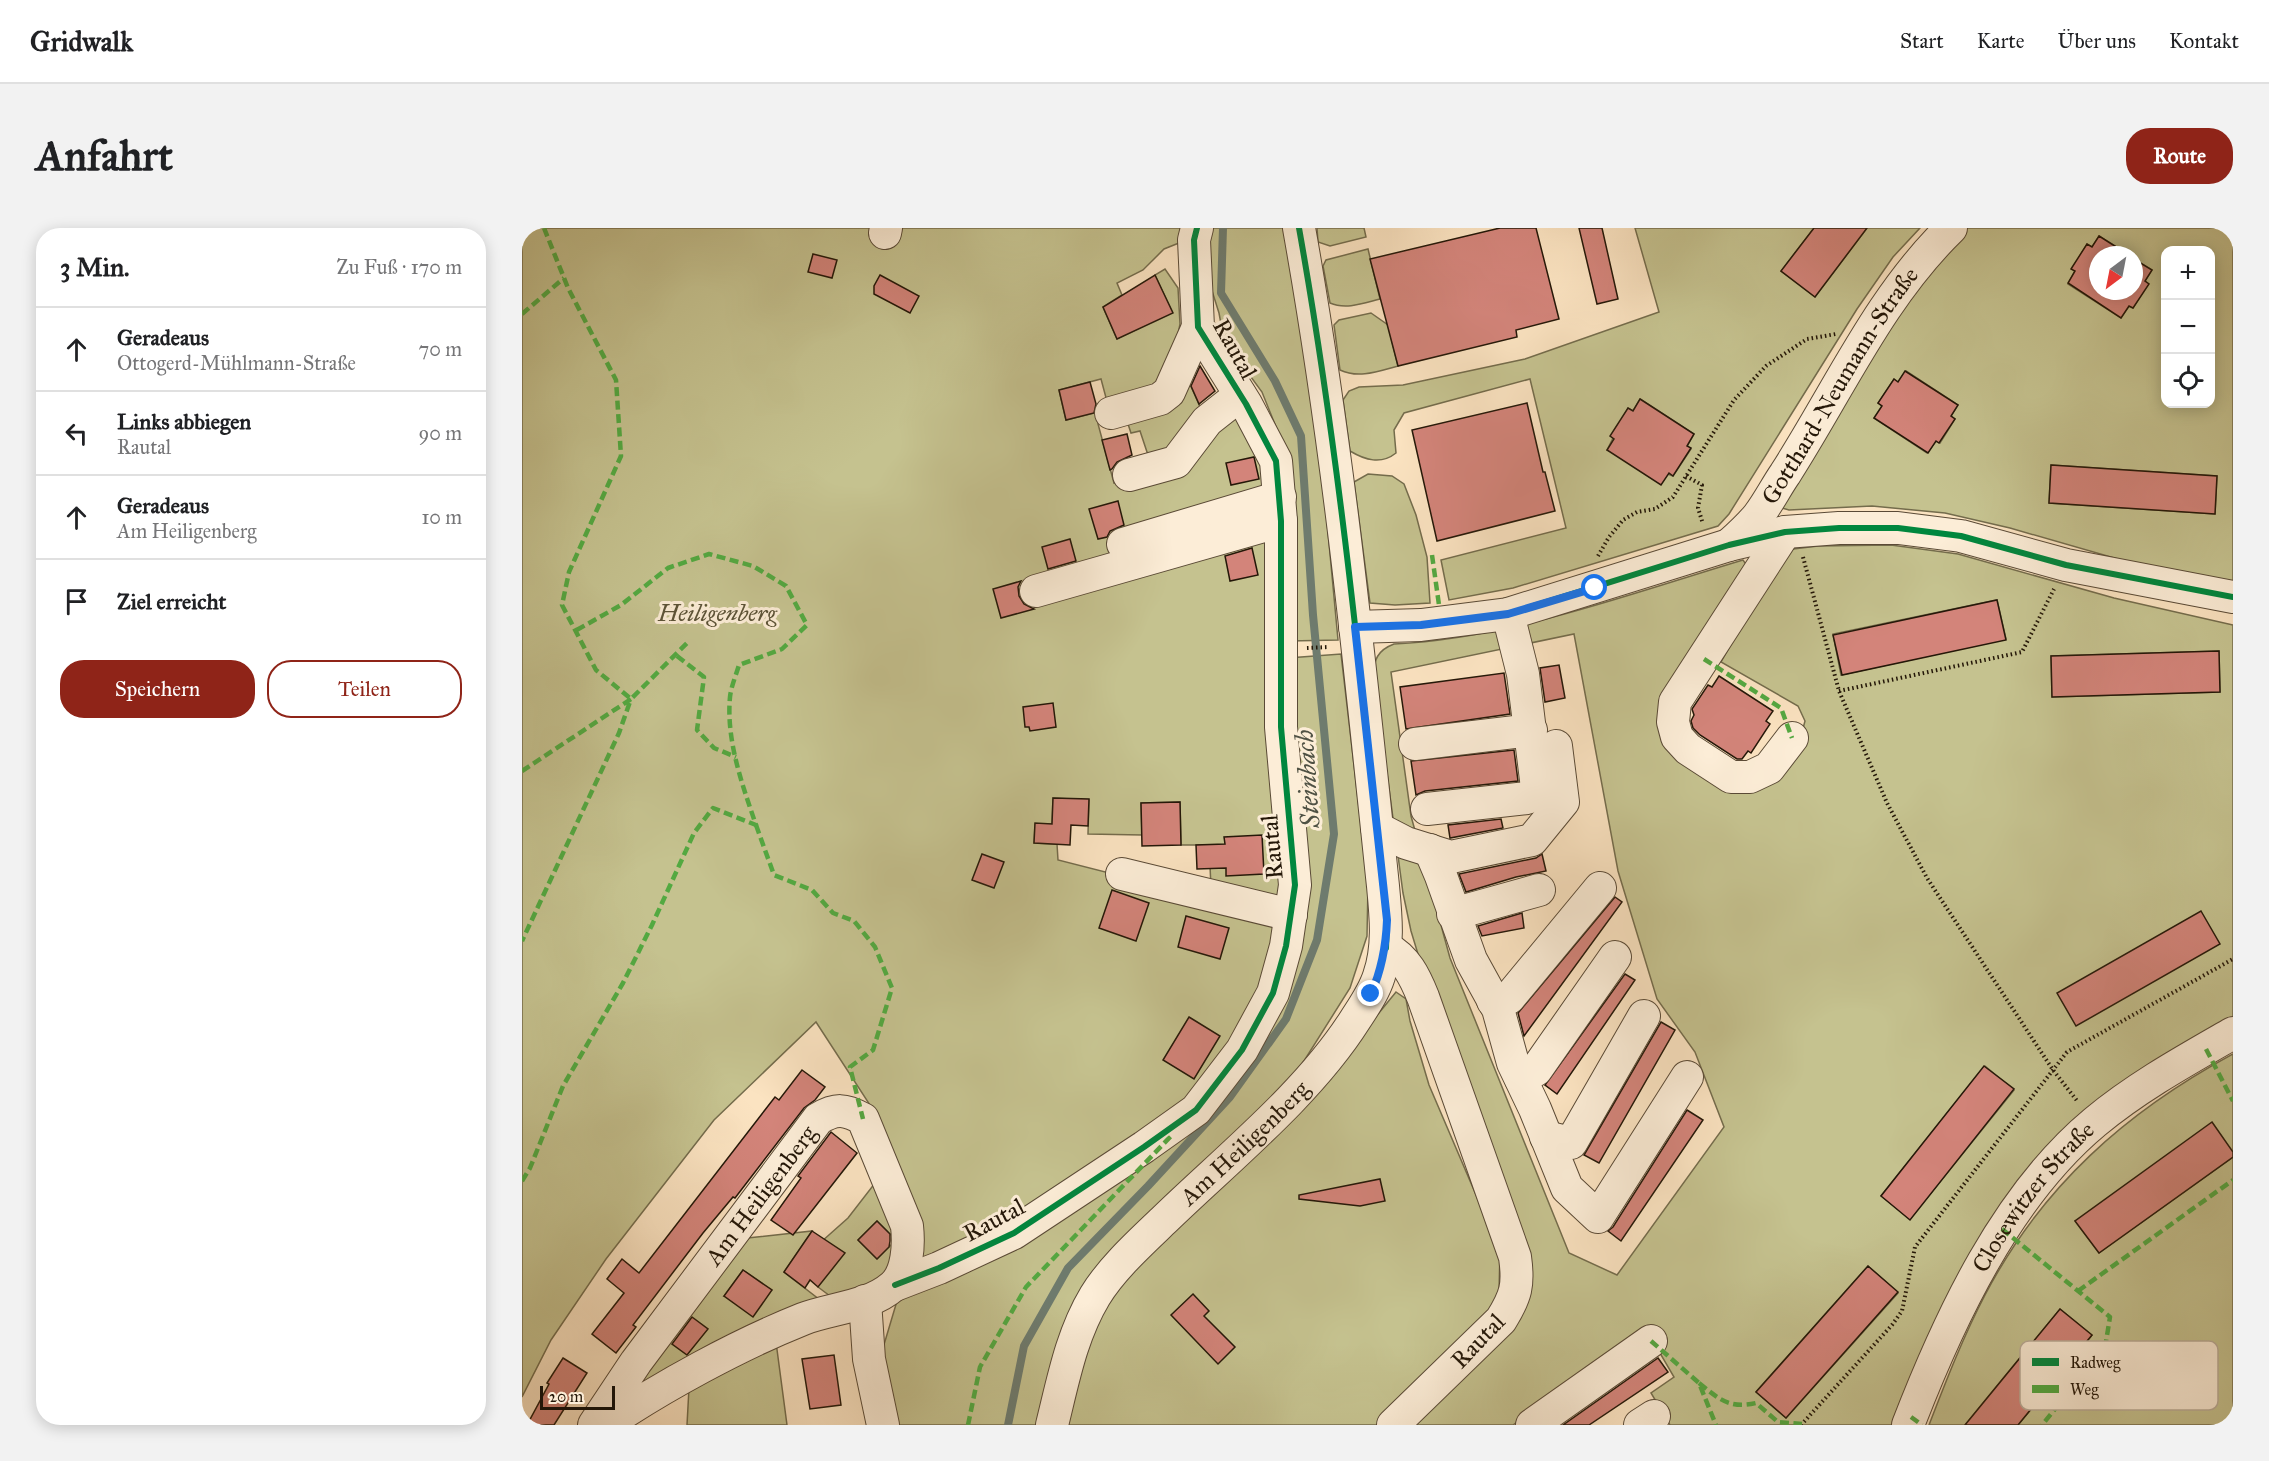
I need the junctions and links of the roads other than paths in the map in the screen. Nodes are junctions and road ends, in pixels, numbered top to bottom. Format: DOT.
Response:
graph roads {
  1 [pos="1197,228"];
  2 [pos="1299,228"];
  3 [pos="1951,228"];
  4 [pos="1198,327"];
  5 [pos="1240,395"];
  6 [pos="1111,413"];
  7 [pos="1129,475"];
  8 [pos="1281,509"];
  9 [pos="1785,532"];
  10 [pos="1123,544"];
  11 [pos="1720,548"];
  12 [pos="1036,591"];
  13 [pos="2233,597"];
  14 [pos="1508,614"];
  15 [pos="1355,627"];
  16 [pos="1543,738"];
  17 [pos="1792,738"];
  18 [pos="1415,744"];
  19 [pos="1427,809"];
  20 [pos="1377,828"];
  21 [pos="1430,850"];
  22 [pos="1122,874"];
  23 [pos="1600,888"];
  24 [pos="1539,890"];
  25 [pos="1453,914"];
  26 [pos="1291,915"];
  27 [pos="1386,948"];
  28 [pos="1615,957"];
  29 [pos="1493,1001"];
  30 [pos="1644,1016"];
  31 [pos="2233,1033"];
  32 [pos="1687,1077"];
  33 [pos="1521,1079"];
  34 [pos="1546,1137"];
  35 [pos="895,1285"];
  36 [pos="865,1301"];
  37 [pos="1651,1341"];
  38 [pos="594,1425"];
  39 [pos="605,1425"];
  40 [pos="883,1425"];
  41 [pos="1052,1425"];
  42 [pos="1393,1425"];
  43 [pos="1532,1425"];
  44 [pos="1908,1425"];
  1 -- 4 [label="street, Rautal"];
  2 -- 15 [label="street"];
  3 -- 11 [label="street, Gotthard-Neumann-Straße"];
  4 -- 5 [label="street, Rautal"];
  4 -- 6 [label="street"];
  5 -- 7 [label="street"];
  5 -- 8 [label="street, Rautal"];
  8 -- 10 [label="street"];
  8 -- 12 [label="street"];
  8 -- 26 [label="street, Rautal"];
  9 -- 11 [label="street"];
  9 -- 13 [label="street"];
  9 -- 17 [label="street"];
  11 -- 14 [label="street"];
  14 -- 15 [label="street"];
  14 -- 16 [label="street"];
  15 -- 20 [label="street"];
  16 -- 18 [label="street"];
  16 -- 19 [label="street"];
  16 -- 21 [label="street"];
  20 -- 21 [label="street"];
  20 -- 27 [label="street"];
  21 -- 25 [label="street"];
  22 -- 26 [label="street"];
  23 -- 29 [label="street"];
  24 -- 25 [label="street"];
  25 -- 29 [label="street"];
  26 -- 35 [label="street, Rautal"];
  27 -- 41 [label="street, Am Heiligenberg"];
  27 -- 42 [label="street, Rautal"];
  28 -- 33 [label="street"];
  29 -- 33 [label="street"];
  30 -- 34 [label="street"];
  31 -- 44 [label="street, Closewitzer Straße"];
  32 -- 34 [label="street"];
  33 -- 34 [label="street"];
  35 -- 36 [label="street"];
  35 -- 38 [label="street, Am Heiligenberg"];
  36 -- 39 [label="street"];
  36 -- 40 [label="street"];
  37 -- 43 [label="street"];
}
